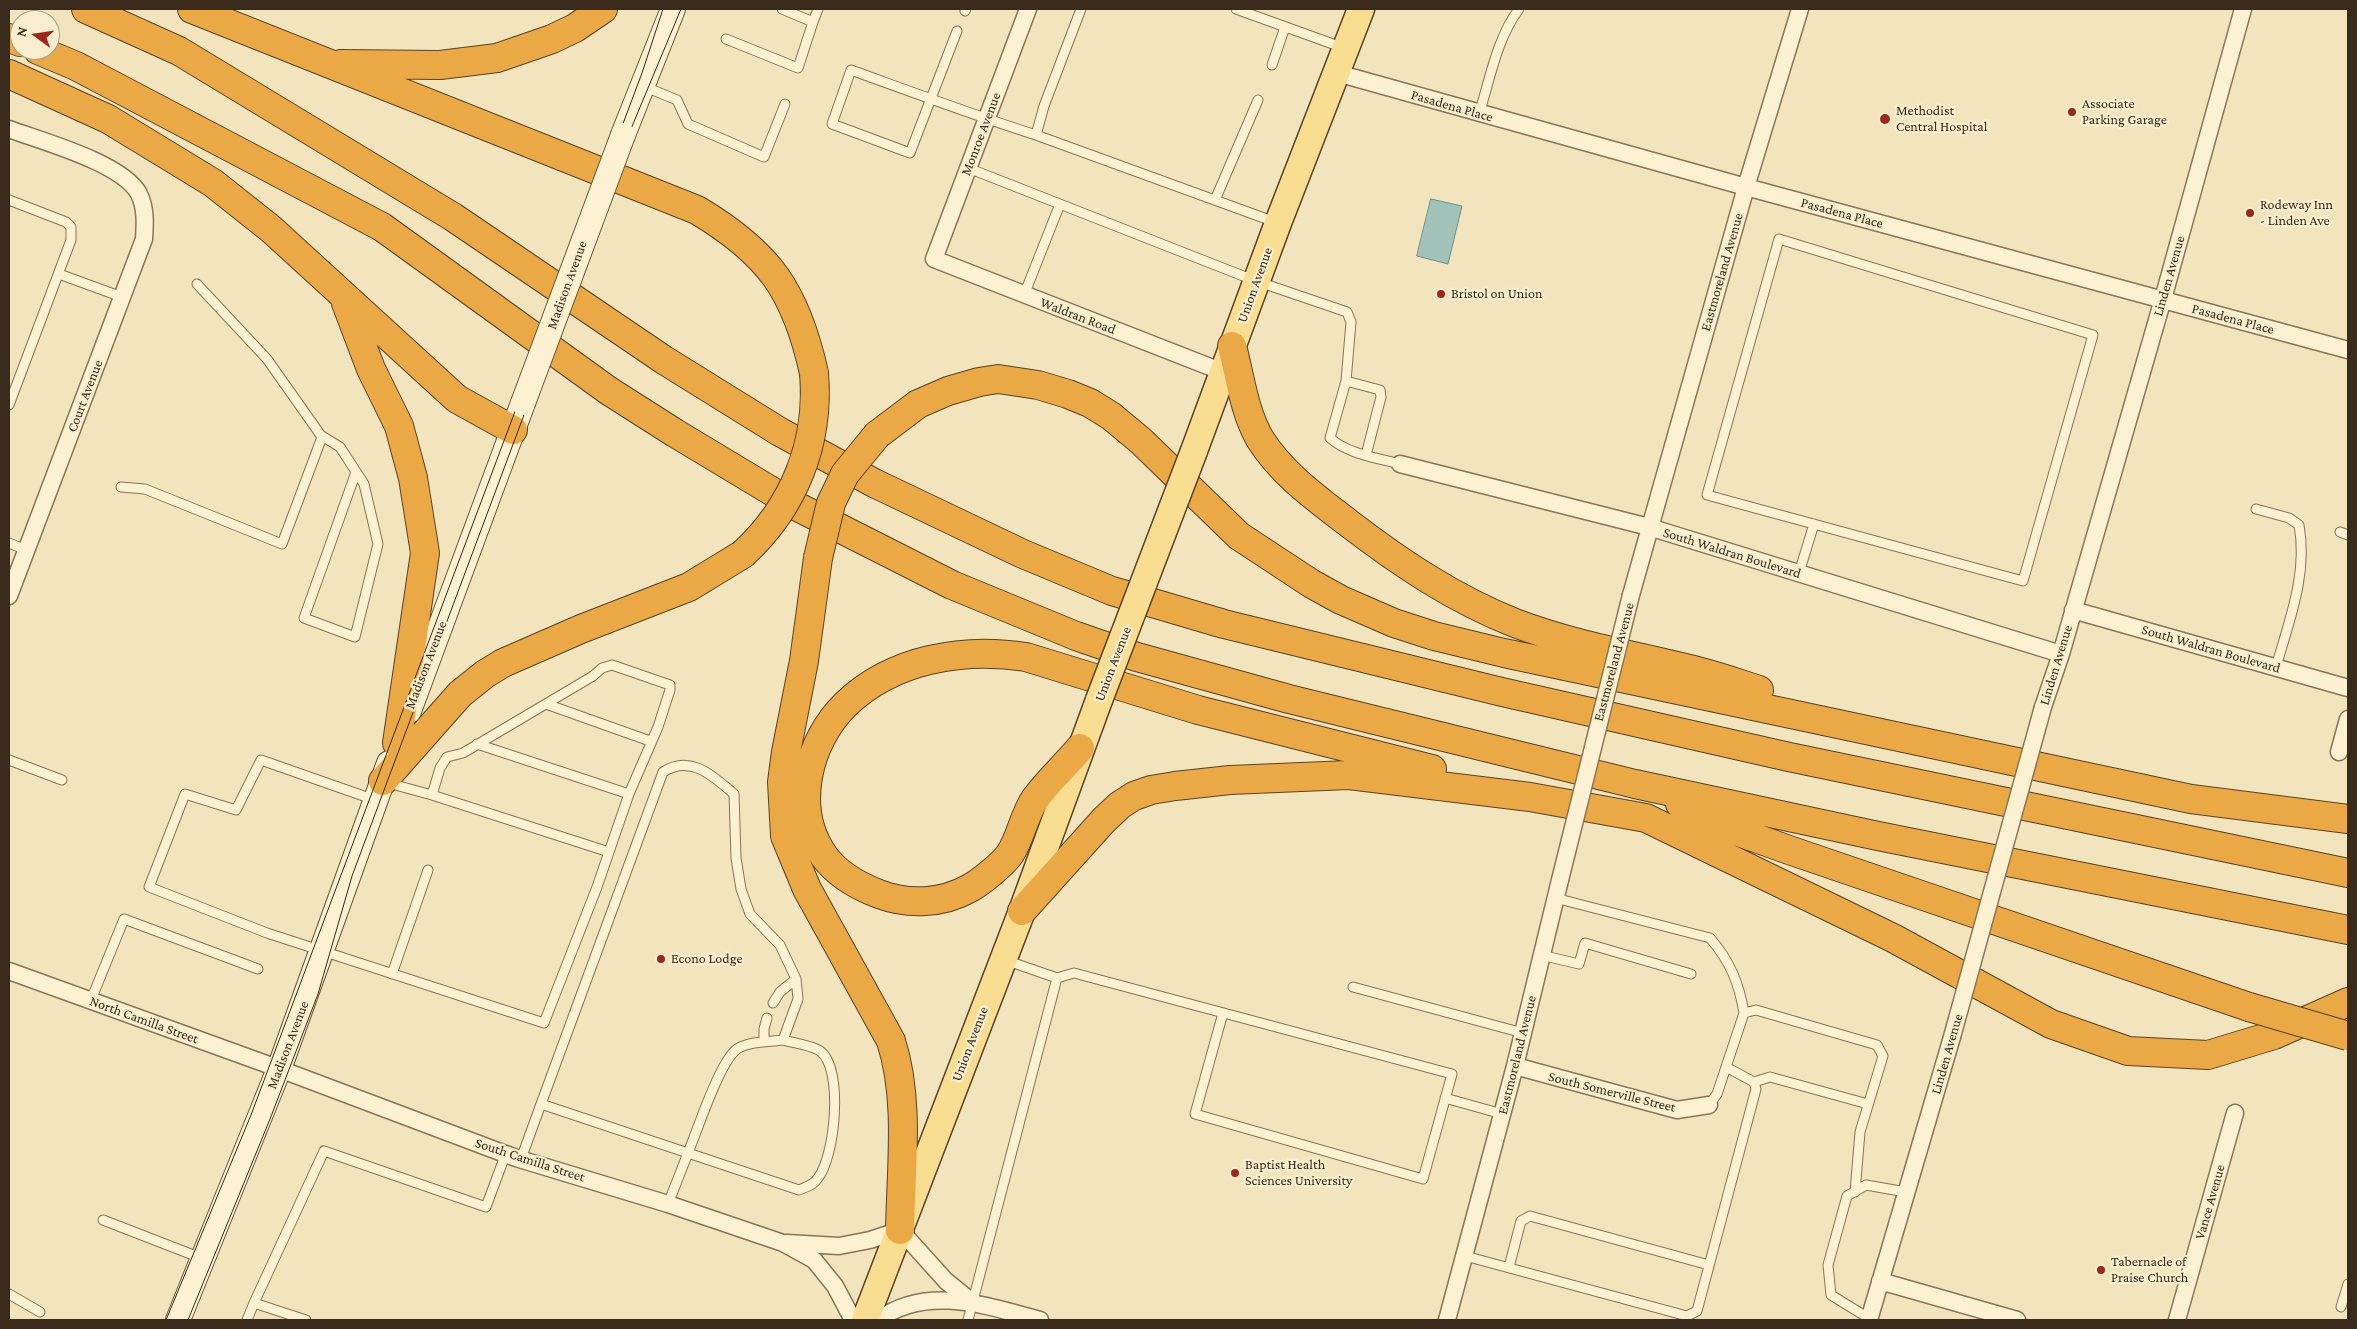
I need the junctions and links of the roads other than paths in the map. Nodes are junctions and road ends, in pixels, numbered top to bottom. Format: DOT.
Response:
graph roads {
  1 [pos="86,9"];
  2 [pos="192,9"];
  3 [pos="603,9"];
  4 [pos="673,9"];
  5 [pos="782,9"];
  6 [pos="818,9"];
  7 [pos="1028,9"];
  8 [pos="1081,9"];
  9 [pos="1236,9"];
  10 [pos="1361,9"];
  11 [pos="1518,9"];
  12 [pos="1800,9"];
  13 [pos="2243,9"];
  14 [pos="813,22"];
  15 [pos="1285,27"];
  16 [pos="957,31"];
  17 [pos="726,39"];
  18 [pos="1346,49"];
  19 [pos="60,59"];
  20 [pos="330,64"];
  21 [pos="1272,65"];
  22 [pos="1337,73"];
  23 [pos="9,74"];
  24 [pos="643,86"];
  25 [pos="931,99"];
  26 [pos="1258,100"];
  27 [pos="785,104"];
  28 [pos="1480,114"];
  29 [pos="986,119"];
  30 [pos="9,129"];
  31 [pos="1036,135"];
  32 [pos="968,168"];
  33 [pos="1746,187"];
  34 [pos="9,200"];
  35 [pos="1215,200"];
  36 [pos="1060,204"];
  37 [pos="1278,223"];
  38 [pos="934,259"];
  39 [pos="59,274"];
  40 [pos="1256,281"];
  41 [pos="198,284"];
  42 [pos="1024,295"];
  43 [pos="122,297"];
  44 [pos="345,298"];
  45 [pos="2163,299"];
  46 [pos="1232,346"];
  47 [pos="2348,350"];
  48 [pos="1223,372"];
  49 [pos="1346,381"];
  50 [pos="9,406"];
  51 [pos="513,430"];
  52 [pos="322,436"];
  53 [pos="1366,455"];
  54 [pos="1400,464"];
  55 [pos="356,472"];
  56 [pos="121,487"];
  57 [pos="2256,509"];
  58 [pos="1814,524"];
  59 [pos="1649,527"];
  60 [pos="9,543"];
  61 [pos="26,550"];
  62 [pos="1799,573"];
  63 [pos="9,596"];
  64 [pos="2073,610"];
  65 [pos="2060,654"];
  66 [pos="2276,667"];
  67 [pos="2348,688"];
  68 [pos="546,704"];
  69 [pos="2348,719"];
  70 [pos="1906,737"];
  71 [pos="650,741"];
  72 [pos="397,743"];
  73 [pos="477,744"];
  74 [pos="1080,748"];
  75 [pos="2340,752"];
  76 [pos="9,760"];
  77 [pos="62,780"];
  78 [pos="1635,784"];
  79 [pos="379,791"];
  80 [pos="432,794"];
  81 [pos="629,794"];
  82 [pos="1530,797"];
  83 [pos="2348,819"];
  84 [pos="609,852"];
  85 [pos="428,870"];
  86 [pos="2348,871"];
  87 [pos="1555,898"];
  88 [pos="1022,912"];
  89 [pos="2348,930"];
  90 [pos="323,952"];
  91 [pos="1541,955"];
  92 [pos="1003,959"];
  93 [pos="258,969"];
  94 [pos="9,971"];
  95 [pos="392,974"];
  96 [pos="1691,974"];
  97 [pos="1057,978"];
  98 [pos="796,979"];
  99 [pos="1353,987"];
  100 [pos="91,1000"];
  101 [pos="773,1002"];
  102 [pos="2348,1002"];
  103 [pos="1224,1013"];
  104 [pos="1744,1013"];
  105 [pos="767,1018"];
  106 [pos="1523,1033"];
  107 [pos="2348,1036"];
  108 [pos="783,1040"];
  109 [pos="764,1042"];
  110 [pos="1515,1066"];
  111 [pos="1726,1067"];
  112 [pos="279,1069"];
  113 [pos="1754,1082"];
  114 [pos="1445,1098"];
  115 [pos="541,1104"];
  116 [pos="1868,1104"];
  117 [pos="1709,1105"];
  118 [pos="2235,1113"];
  119 [pos="1502,1114"];
  120 [pos="506,1153"];
  121 [pos="688,1153"];
  122 [pos="521,1159"];
  123 [pos="1855,1192"];
  124 [pos="1906,1192"];
  125 [pos="668,1204"];
  126 [pos="103,1220"];
  127 [pos="900,1230"];
  128 [pos="783,1243"];
  129 [pos="1465,1256"];
  130 [pos="202,1259"];
  131 [pos="1709,1265"];
  132 [pos="1509,1267"];
  133 [pos="1880,1281"];
  134 [pos="2348,1284"];
  135 [pos="9,1294"];
  136 [pos="972,1302"];
  137 [pos="254,1303"];
  138 [pos="2341,1307"];
  139 [pos="40,1312"];
  140 [pos="1869,1319"];
  141 [pos="178,1320"];
  142 [pos="247,1320"];
  143 [pos="306,1320"];
  144 [pos="853,1320"];
  145 [pos="865,1320"];
  146 [pos="878,1320"];
  147 [pos="968,1320"];
  148 [pos="1040,1320"];
  149 [pos="1447,1320"];
  150 [pos="2017,1320"];
  151 [pos="2177,1320"];
  1 -- 86 [label="highway"];
  2 -- 20 [label="highway"];
  3 -- 20 [label="highway"];
  4 -- 24 [label="street, Madison Avenue"];
  5 -- 14 [label="lane"];
  6 -- 14 [label="lane"];
  7 -- 29 [label="street, Monroe Avenue"];
  8 -- 31 [label="lane"];
  9 -- 15 [label="lane"];
  10 -- 18 [label="main road, Union Avenue"];
  11 -- 28 [label="lane"];
  12 -- 33 [label="street, Eastmoreland Avenue"];
  13 -- 45 [label="street, Linden Avenue"];
  14 -- 17 [label="lane"];
  15 -- 18 [label="lane"];
  15 -- 21 [label="lane"];
  16 -- 25 [label="lane"];
  18 -- 22 [label="main road, Union Avenue"];
  19 -- 78 [label="highway"];
  20 -- 79 [label="highway, bridge"];
  22 -- 28 [label="street, Pasadena Place"];
  22 -- 37 [label="main road, Union Avenue"];
  23 -- 44 [label="highway"];
  24 -- 27 [label="lane"];
  24 -- 51 [label="street, Madison Avenue, bridge"];
  25 -- 25 [label="lane"];
  25 -- 29 [label="lane"];
  26 -- 35 [label="lane"];
  28 -- 33 [label="street, Pasadena Place"];
  29 -- 31 [label="lane"];
  29 -- 32 [label="street, Monroe Avenue"];
  30 -- 43 [label="street, Court Avenue"];
  31 -- 35 [label="lane"];
  32 -- 36 [label="lane"];
  32 -- 38 [label="street, Monroe Avenue"];
  33 -- 45 [label="street, Pasadena Place"];
  33 -- 59 [label="street, Eastmoreland Avenue"];
  34 -- 39 [label="lane"];
  35 -- 37 [label="lane"];
  36 -- 40 [label="lane"];
  36 -- 42 [label="lane"];
  37 -- 40 [label="main road, Union Avenue"];
  38 -- 42 [label="street, Waldran Road"];
  39 -- 43 [label="lane"];
  39 -- 50 [label="lane"];
  40 -- 46 [label="main road, Union Avenue"];
  40 -- 49 [label="lane"];
  41 -- 52 [label="lane"];
  42 -- 48 [label="street, Waldran Road"];
  43 -- 61 [label="street, Court Avenue"];
  44 -- 51 [label="highway"];
  44 -- 72 [label="highway"];
  45 -- 47 [label="street, Pasadena Place"];
  45 -- 64 [label="street, Linden Avenue"];
  46 -- 48 [label="main road, Union Avenue"];
  46 -- 70 [label="highway"];
  48 -- 74 [label="main road, Union Avenue, bridge"];
  49 -- 53 [label="lane"];
  49 -- 53 [label="lane"];
  51 -- 72 [label="street, Madison Avenue"];
  52 -- 55 [label="lane"];
  52 -- 56 [label="lane"];
  53 -- 54 [label="lane"];
  54 -- 59 [label="street, South Waldran Boulevard"];
  55 -- 55 [label="lane"];
  57 -- 66 [label="lane"];
  58 -- 58 [label="lane"];
  58 -- 62 [label="lane"];
  59 -- 62 [label="street, South Waldran Boulevard"];
  59 -- 87 [label="street, Eastmoreland Avenue, bridge"];
  60 -- 61 [label="lane"];
  61 -- 63 [label="street, Court Avenue"];
  62 -- 65 [label="street, South Waldran Boulevard"];
  64 -- 65 [label="street, Linden Avenue"];
  64 -- 66 [label="street, South Waldran Boulevard"];
  65 -- 124 [label="street, Linden Avenue, bridge"];
  66 -- 67 [label="street, South Waldran Boulevard"];
  68 -- 71 [label="lane"];
  68 -- 71 [label="lane"];
  68 -- 73 [label="lane"];
  69 -- 75 [label="street"];
  70 -- 83 [label="highway"];
  70 -- 127 [label="highway, bridge"];
  71 -- 81 [label="lane"];
  72 -- 79 [label="street, Madison Avenue"];
  73 -- 80 [label="lane"];
  73 -- 81 [label="lane"];
  74 -- 82 [label="highway"];
  74 -- 88 [label="main road, Union Avenue"];
  76 -- 77 [label="lane"];
  78 -- 89 [label="highway"];
  78 -- 107 [label="highway, bridge"];
  79 -- 80 [label="lane"];
  79 -- 90 [label="street, Madison Avenue"];
  79 -- 90 [label="lane"];
  80 -- 84 [label="lane"];
  81 -- 84 [label="lane"];
  82 -- 88 [label="highway"];
  82 -- 102 [label="highway"];
  84 -- 95 [label="lane"];
  85 -- 95 [label="lane"];
  87 -- 91 [label="street, Eastmoreland Avenue"];
  87 -- 104 [label="lane"];
  88 -- 92 [label="main road, Union Avenue"];
  90 -- 95 [label="lane"];
  90 -- 112 [label="street, Madison Avenue"];
  91 -- 96 [label="lane"];
  91 -- 106 [label="street, Eastmoreland Avenue"];
  92 -- 97 [label="lane"];
  92 -- 127 [label="main road, Union Avenue"];
  93 -- 100 [label="lane"];
  94 -- 100 [label="street, North Camilla Street"];
  97 -- 103 [label="lane"];
  97 -- 136 [label="lane"];
  98 -- 101 [label="lane"];
  98 -- 108 [label="lane"];
  98 -- 115 [label="lane"];
  99 -- 106 [label="lane"];
  100 -- 112 [label="street, North Camilla Street"];
  103 -- 114 [label="lane"];
  103 -- 114 [label="lane"];
  104 -- 111 [label="lane"];
  104 -- 116 [label="lane"];
  105 -- 109 [label="lane"];
  106 -- 110 [label="street, Eastmoreland Avenue"];
  108 -- 109 [label="lane"];
  108 -- 121 [label="lane"];
  109 -- 121 [label="lane"];
  110 -- 117 [label="street, South Somerville Street"];
  110 -- 119 [label="street, Eastmoreland Avenue"];
  111 -- 113 [label="lane"];
  111 -- 117 [label="lane"];
  112 -- 120 [label="street, South Camilla Street"];
  112 -- 130 [label="street, Madison Avenue"];
  113 -- 116 [label="lane"];
  113 -- 131 [label="lane"];
  114 -- 119 [label="lane"];
  115 -- 121 [label="lane"];
  115 -- 122 [label="lane"];
  116 -- 123 [label="lane"];
  118 -- 151 [label="street, Vance Avenue"];
  119 -- 129 [label="street, Eastmoreland Avenue"];
  120 -- 122 [label="street, South Camilla Street"];
  120 -- 137 [label="lane"];
  121 -- 125 [label="lane"];
  122 -- 125 [label="street, South Camilla Street"];
  123 -- 124 [label="lane"];
  123 -- 140 [label="lane"];
  124 -- 133 [label="street, Linden Avenue"];
  125 -- 128 [label="street, South Camilla Street"];
  126 -- 130 [label="lane"];
  127 -- 128 [label="street, South Camilla Street"];
  127 -- 136 [label="street"];
  127 -- 145 [label="main road, Union Avenue"];
  128 -- 144 [label="street, South Camilla Street"];
  129 -- 132 [label="lane"];
  129 -- 149 [label="street, Eastmoreland Avenue"];
  130 -- 141 [label="street, Madison Avenue"];
  131 -- 132 [label="lane"];
  131 -- 132 [label="lane"];
  133 -- 140 [label="street, Linden Avenue"];
  133 -- 150 [label="street"];
  134 -- 138 [label="lane"];
  135 -- 139 [label="lane"];
  136 -- 146 [label="street"];
  136 -- 147 [label="lane"];
  136 -- 148 [label="street"];
  137 -- 142 [label="lane"];
  137 -- 143 [label="lane"];
}
